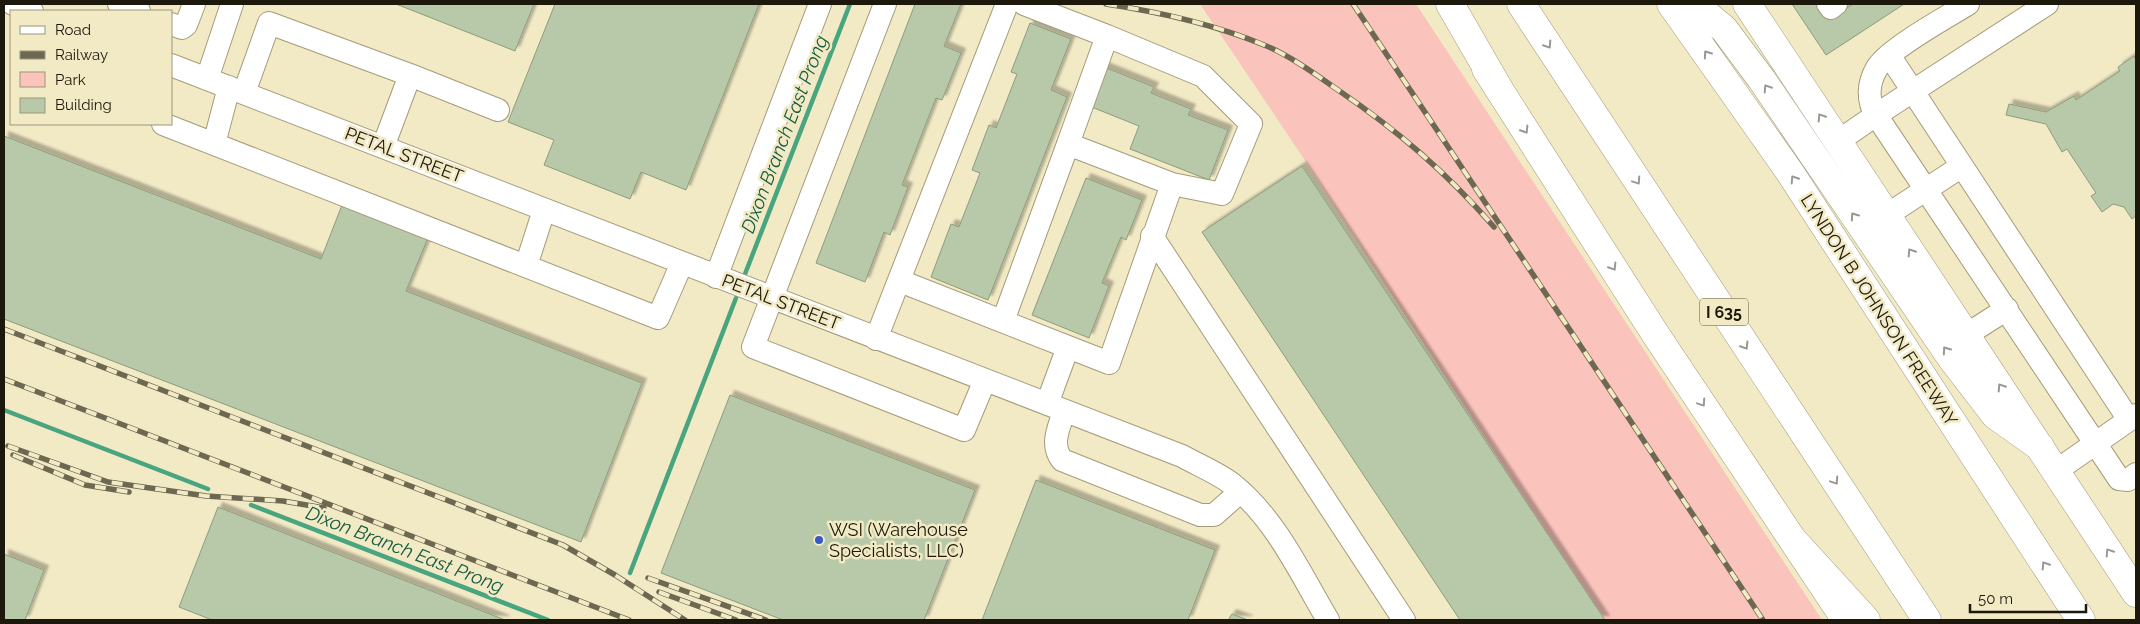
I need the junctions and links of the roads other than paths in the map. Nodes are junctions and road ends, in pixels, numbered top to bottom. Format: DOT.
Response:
graph roads {
  1 [pos="13,4"];
  2 [pos="119,4"];
  3 [pos="194,4"];
  4 [pos="232,4"];
  5 [pos="820,4"];
  6 [pos="885,4"];
  7 [pos="1006,4"];
  8 [pos="1024,4"];
  9 [pos="1439,4"];
  10 [pos="1450,4"];
  11 [pos="1521,4"];
  12 [pos="1671,4"];
  13 [pos="1694,4"];
  14 [pos="1747,4"];
  15 [pos="1828,4"];
  16 [pos="1836,4"];
  17 [pos="1968,4"];
  18 [pos="2047,4"];
  19 [pos="29,10"];
  20 [pos="136,10"];
  21 [pos="172,24"];
  22 [pos="1107,36"];
  23 [pos="1889,55"];
  24 [pos="172,65"];
  25 [pos="410,75"];
  26 [pos="206,79"];
  27 [pos="1499,89"];
  28 [pos="236,90"];
  29 [pos="1913,92"];
  30 [pos="498,110"];
  31 [pos="1876,115"];
  32 [pos="166,125"];
  33 [pos="1837,142"];
  34 [pos="214,144"];
  35 [pos="1068,144"];
  36 [pos="383,147"];
  37 [pos="1962,166"];
  38 [pos="1172,184"];
  39 [pos="1926,189"];
  40 [pos="544,210"];
  41 [pos="1887,215"];
  42 [pos="1152,236"];
  43 [pos="682,263"];
  44 [pos="526,266"];
  45 [pos="716,277"];
  46 [pos="900,281"];
  47 [pos="770,298"];
  48 [pos="2007,309"];
  49 [pos="1003,321"];
  50 [pos="1966,335"];
  51 [pos="876,339"];
  52 [pos="1068,347"];
  53 [pos="985,380"];
  54 [pos="1055,407"];
  55 [pos="2132,418"];
  56 [pos="2096,442"];
  57 [pos="2040,446"];
  58 [pos="2056,471"];
  59 [pos="2136,474"];
  60 [pos="1240,492"];
  61 [pos="1793,540"];
  62 [pos="2136,593"];
  63 [pos="1328,620"];
  64 [pos="1404,620"];
  65 [pos="1846,620"];
  66 [pos="1866,620"];
  67 [pos="1927,620"];
  68 [pos="2081,620"];
  1 -- 19 [label="street"];
  2 -- 20 [label="street"];
  3 -- 21 [label="street"];
  4 -- 26 [label="street"];
  5 -- 45 [label="street"];
  6 -- 47 [label="street"];
  7 -- 46 [label="street"];
  8 -- 22 [label="street"];
  9 -- 27 [label="main road"];
  10 -- 27 [label="main road"];
  11 -- 67 [label="main road, I 635, one-way"];
  68 -- 12 [label="main road, LYNDON B JOHNSON FREEWAY, one-way"];
  57 -- 13 [label="main road, one-way"];
  33 -- 14 [label="main road, one-way"];
  15 -- 16 [label="street"];
  17 -- 23 [label="street"];
  18 -- 29 [label="street"];
  22 -- 35 [label="street"];
  22 -- 38 [label="street"];
  23 -- 29 [label="street"];
  23 -- 31 [label="street"];
  24 -- 26 [label="street, PETAL STREET"];
  25 -- 28 [label="street"];
  25 -- 30 [label="street"];
  25 -- 36 [label="street"];
  26 -- 28 [label="street, PETAL STREET"];
  27 -- 61 [label="main road, one-way"];
  28 -- 34 [label="street"];
  28 -- 36 [label="street, PETAL STREET"];
  29 -- 31 [label="street"];
  29 -- 37 [label="street"];
  31 -- 33 [label="street"];
  31 -- 39 [label="street"];
  32 -- 34 [label="street"];
  33 -- 41 [label="main road"];
  34 -- 44 [label="street"];
  35 -- 38 [label="street"];
  35 -- 49 [label="street"];
  36 -- 40 [label="street, PETAL STREET"];
  37 -- 39 [label="street"];
  37 -- 55 [label="street"];
  38 -- 42 [label="street"];
  39 -- 41 [label="street"];
  39 -- 48 [label="street"];
  40 -- 43 [label="street, PETAL STREET"];
  40 -- 44 [label="street"];
  50 -- 41 [label="main road, one-way"];
  42 -- 52 [label="street"];
  42 -- 64 [label="street"];
  43 -- 44 [label="street"];
  43 -- 45 [label="street, PETAL STREET"];
  45 -- 47 [label="street, PETAL STREET"];
  46 -- 49 [label="street"];
  46 -- 51 [label="street"];
  47 -- 51 [label="street, PETAL STREET"];
  47 -- 53 [label="street"];
  48 -- 50 [label="street"];
  48 -- 56 [label="street"];
  49 -- 52 [label="street"];
  57 -- 50 [label="main road, one-way"];
  51 -- 53 [label="street, PETAL STREET"];
  52 -- 54 [label="street"];
  53 -- 54 [label="street, PETAL STREET"];
  54 -- 60 [label="street, PETAL STREET"];
  54 -- 60 [label="street"];
  55 -- 56 [label="street"];
  56 -- 58 [label="street"];
  56 -- 59 [label="street"];
  57 -- 58 [label="main road"];
  62 -- 58 [label="main road, one-way"];
  60 -- 63 [label="street, PETAL STREET"];
  61 -- 65 [label="main road"];
  61 -- 66 [label="main road"];
}
